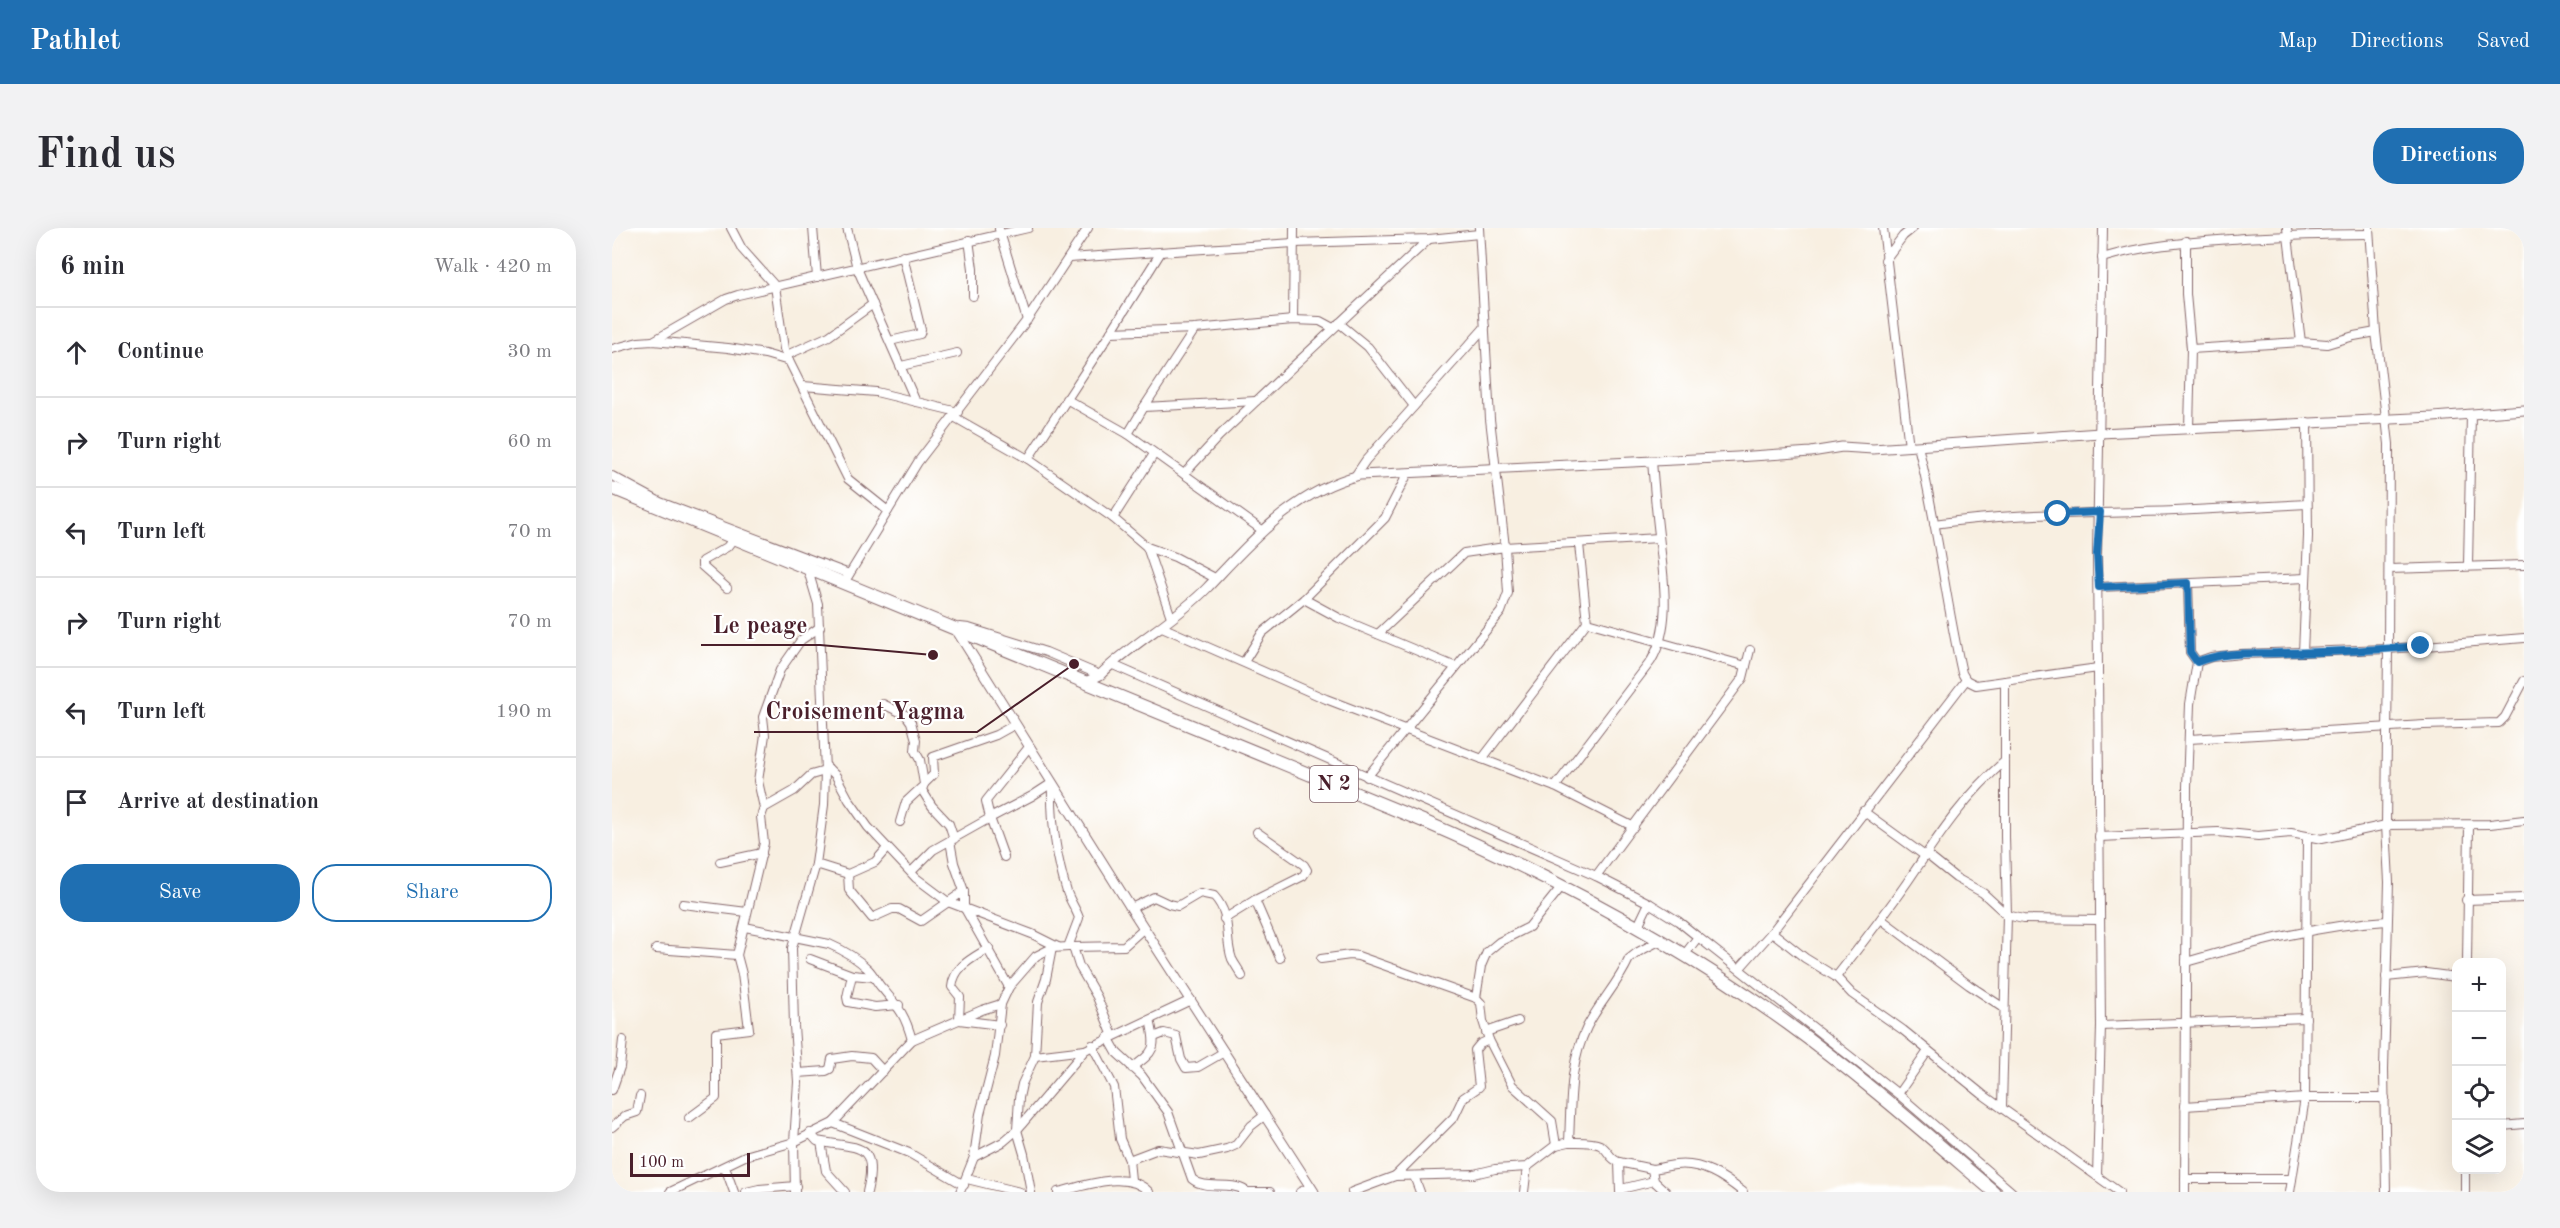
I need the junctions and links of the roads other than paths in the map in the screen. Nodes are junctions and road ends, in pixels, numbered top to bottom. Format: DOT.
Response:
graph roads {
  1 [pos="731,228"];
  2 [pos="813,228"];
  3 [pos="847,228"];
  4 [pos="1028,228"];
  5 [pos="1088,228"];
  6 [pos="1294,228"];
  7 [pos="1883,228"];
  8 [pos="1913,228"];
  9 [pos="2103,228"];
  10 [pos="1000,230"];
  11 [pos="1479,231"];
  12 [pos="2288,231"];
  13 [pos="2369,231"];
  14 [pos="1429,239"];
  15 [pos="969,240"];
  16 [pos="2186,241"];
  17 [pos="1294,243"];
  18 [pos="1161,252"];
  19 [pos="903,256"];
  20 [pos="1069,258"];
  21 [pos="2102,258"];
  22 [pos="1885,260"];
  23 [pos="857,268"];
  24 [pos="817,277"];
  25 [pos="775,286"];
  26 [pos="973,296"];
  27 [pos="873,304"];
  28 [pos="1027,320"];
  29 [pos="1293,320"];
  30 [pos="1336,325"];
  31 [pos="1485,327"];
  32 [pos="1195,329"];
  33 [pos="1111,332"];
  34 [pos="2376,332"];
  35 [pos="653,341"];
  36 [pos="890,341"];
  37 [pos="2301,342"];
  38 [pos="612,349"];
  39 [pos="2191,349"];
  40 [pos="957,352"];
  41 [pos="788,358"];
  42 [pos="902,366"];
  43 [pos="802,386"];
  44 [pos="1066,399"];
  45 [pos="1256,401"];
  46 [pos="916,402"];
  47 [pos="1414,406"];
  48 [pos="1144,407"];
  49 [pos="2524,410"];
  50 [pos="956,414"];
  51 [pos="2471,414"];
  52 [pos="2387,419"];
  53 [pos="2307,422"];
  54 [pos="2190,429"];
  55 [pos="2100,433"];
  56 [pos="1128,434"];
  57 [pos="1913,446"];
  58 [pos="1154,454"];
  59 [pos="1028,459"];
  60 [pos="1652,461"];
  61 [pos="1496,468"];
  62 [pos="1408,473"];
  63 [pos="1184,474"];
  64 [pos="612,476"];
  65 [pos="1355,476"];
  66 [pos="612,488"];
  67 [pos="2307,504"];
  68 [pos="888,511"];
  69 [pos="2100,512"];
  70 [pos="1113,518"];
  71 [pos="1934,525"];
  72 [pos="1262,530"];
  73 [pos="734,538"];
  74 [pos="1659,538"];
  75 [pos="1579,544"];
  76 [pos="1147,547"];
  77 [pos="1505,547"];
  78 [pos="2468,565"];
  79 [pos="2524,565"];
  80 [pos="807,567"];
  81 [pos="2389,569"];
  82 [pos="1215,578"];
  83 [pos="2306,578"];
  84 [pos="847,579"];
  85 [pos="2188,583"];
  86 [pos="2099,587"];
  87 [pos="728,588"];
  88 [pos="1304,599"];
  89 [pos="1171,617"];
  90 [pos="1587,622"];
  91 [pos="820,627"];
  92 [pos="1162,627"];
  93 [pos="957,631"];
  94 [pos="1378,634"];
  95 [pos="2524,638"];
  96 [pos="1660,644"];
  97 [pos="2388,649"];
  98 [pos="1750,650"];
  99 [pos="2303,652"];
  100 [pos="1244,662"];
  101 [pos="2197,662"];
  102 [pos="1113,665"];
  103 [pos="1746,666"];
  104 [pos="1456,667"];
  105 [pos="2098,668"];
  106 [pos="1100,675"];
  107 [pos="1966,680"];
  108 [pos="2005,681"];
  109 [pos="2524,681"];
  110 [pos="1084,682"];
  111 [pos="883,704"];
  112 [pos="1014,725"];
  113 [pos="2387,728"];
  114 [pos="1405,729"];
  115 [pos="2189,739"];
  116 [pos="1029,747"];
  117 [pos="1482,759"];
  118 [pos="2005,761"];
  119 [pos="825,768"];
  120 [pos="1367,777"];
  121 [pos="1052,783"];
  122 [pos="922,786"];
  123 [pos="1555,787"];
  124 [pos="764,808"];
  125 [pos="1863,811"];
  126 [pos="990,818"];
  127 [pos="2524,820"];
  128 [pos="900,822"];
  129 [pos="2386,825"];
  130 [pos="2469,825"];
  131 [pos="1634,827"];
  132 [pos="1257,832"];
  133 [pos="2187,834"];
  134 [pos="2099,837"];
  135 [pos="2307,837"];
  136 [pos="952,840"];
  137 [pos="887,848"];
  138 [pos="762,853"];
  139 [pos="1926,855"];
  140 [pos="1004,858"];
  141 [pos="720,862"];
  142 [pos="816,864"];
  143 [pos="911,872"];
  144 [pos="849,874"];
  145 [pos="1596,876"];
  146 [pos="1562,886"];
  147 [pos="964,891"];
  148 [pos="2524,898"];
  149 [pos="1254,900"];
  150 [pos="2466,900"];
  151 [pos="948,902"];
  152 [pos="1649,903"];
  153 [pos="683,904"];
  154 [pos="964,907"];
  155 [pos="1131,908"];
  156 [pos="747,912"];
  157 [pos="2007,915"];
  158 [pos="1224,919"];
  159 [pos="1881,919"];
  160 [pos="2099,920"];
  161 [pos="2387,921"];
  162 [pos="1638,926"];
  163 [pos="746,927"];
  164 [pos="1144,928"];
  165 [pos="1772,932"];
  166 [pos="2307,933"];
  167 [pos="795,936"];
  168 [pos="1698,937"];
  169 [pos="1661,940"];
  170 [pos="1071,947"];
  171 [pos="989,948"];
  172 [pos="1055,948"];
  173 [pos="656,950"];
  174 [pos="1684,954"];
  175 [pos="737,955"];
  176 [pos="1280,958"];
  177 [pos="2467,958"];
  178 [pos="1321,959"];
  179 [pos="810,960"];
  180 [pos="2186,962"];
  181 [pos="1740,968"];
  182 [pos="852,975"];
  183 [pos="1242,976"];
  184 [pos="2452,976"];
  185 [pos="874,977"];
  186 [pos="1836,977"];
  187 [pos="2386,978"];
  188 [pos="1010,987"];
  189 [pos="1476,998"];
  190 [pos="1191,1000"];
  191 [pos="1001,1004"];
  192 [pos="898,1005"];
  193 [pos="2004,1008"];
  194 [pos="2306,1018"];
  195 [pos="959,1020"];
  196 [pos="1149,1020"];
  197 [pos="1518,1021"];
  198 [pos="2185,1022"];
  199 [pos="1000,1025"];
  200 [pos="2101,1026"];
  201 [pos="1110,1036"];
  202 [pos="1154,1036"];
  203 [pos="1488,1036"];
  204 [pos="623,1040"];
  205 [pos="912,1040"];
  206 [pos="1089,1047"];
  207 [pos="1928,1051"];
  208 [pos="1224,1052"];
  209 [pos="1035,1056"];
  210 [pos="1132,1068"];
  211 [pos="883,1071"];
  212 [pos="798,1073"];
  213 [pos="612,1090"];
  214 [pos="1898,1094"];
  215 [pos="640,1096"];
  216 [pos="2305,1098"];
  217 [pos="2385,1098"];
  218 [pos="2185,1106"];
  219 [pos="2002,1107"];
  220 [pos="1265,1115"];
  221 [pos="688,1118"];
  222 [pos="833,1123"];
  223 [pos="2524,1124"];
  224 [pos="612,1126"];
  225 [pos="2506,1126"];
  226 [pos="1017,1130"];
  227 [pos="810,1133"];
  228 [pos="794,1142"];
  229 [pos="821,1142"];
  230 [pos="1569,1142"];
  231 [pos="1556,1145"];
  232 [pos="1183,1151"];
  233 [pos="974,1157"];
  234 [pos="1129,1160"];
  235 [pos="1619,1162"];
  236 [pos="725,1167"];
  237 [pos="1527,1167"];
  238 [pos="1652,1169"];
  239 [pos="2465,1174"];
  240 [pos="1395,1176"];
  241 [pos="1414,1176"];
  242 [pos="2097,1176"];
  243 [pos="2185,1179"];
  244 [pos="2292,1179"];
  245 [pos="1131,1180"];
  246 [pos="1654,1181"];
  247 [pos="964,1185"];
  248 [pos="796,1189"];
  249 [pos="1312,1189"];
  250 [pos="1620,1191"];
  251 [pos="670,1192"];
  252 [pos="734,1192"];
  253 [pos="746,1192"];
  254 [pos="845,1192"];
  255 [pos="867,1192"];
  256 [pos="1020,1192"];
  257 [pos="1031,1192"];
  258 [pos="1058,1192"];
  259 [pos="1149,1192"];
  260 [pos="1244,1192"];
  261 [pos="1270,1192"];
  262 [pos="1300,1192"];
  263 [pos="1352,1192"];
  264 [pos="1420,1192"];
  265 [pos="1524,1192"];
  266 [pos="1666,1192"];
  267 [pos="1743,1192"];
  268 [pos="1994,1192"];
  269 [pos="2012,1192"];
  270 [pos="2119,1192"];
  271 [pos="2185,1192"];
  272 [pos="2290,1192"];
  273 [pos="2386,1192"];
  274 [pos="2465,1192"];
  1 -- 25 [label="street"];
  2 -- 24 [label="street"];
  3 -- 23 [label="street"];
  4 -- 10 [label="street"];
  5 -- 20 [label="street"];
  6 -- 17 [label="street"];
  7 -- 22 [label="street"];
  8 -- 22 [label="street"];
  9 -- 21 [label="street"];
  10 -- 15 [label="street"];
  10 -- 28 [label="street"];
  11 -- 14 [label="street"];
  11 -- 31 [label="street"];
  12 -- 13 [label="street"];
  12 -- 16 [label="street"];
  12 -- 37 [label="street"];
  13 -- 34 [label="street"];
  14 -- 17 [label="street"];
  14 -- 30 [label="street"];
  15 -- 19 [label="street"];
  15 -- 26 [label="street"];
  16 -- 21 [label="street"];
  16 -- 39 [label="street"];
  17 -- 18 [label="street"];
  17 -- 29 [label="street"];
  18 -- 20 [label="street"];
  18 -- 33 [label="street"];
  19 -- 23 [label="street"];
  19 -- 36 [label="street"];
  20 -- 28 [label="street"];
  21 -- 55 [label="street"];
  22 -- 57 [label="street"];
  23 -- 24 [label="street"];
  23 -- 27 [label="street"];
  24 -- 25 [label="street"];
  25 -- 35 [label="street"];
  25 -- 41 [label="street"];
  27 -- 36 [label="street"];
  27 -- 41 [label="street"];
  28 -- 50 [label="street"];
  29 -- 30 [label="street"];
  29 -- 32 [label="street"];
  30 -- 45 [label="street"];
  30 -- 47 [label="street"];
  31 -- 47 [label="street"];
  31 -- 61 [label="street"];
  32 -- 33 [label="street"];
  32 -- 48 [label="street"];
  33 -- 44 [label="street"];
  34 -- 37 [label="street"];
  34 -- 52 [label="street"];
  35 -- 38 [label="street"];
  35 -- 41 [label="street"];
  36 -- 42 [label="street"];
  37 -- 39 [label="street"];
  39 -- 54 [label="street"];
  40 -- 42 [label="street"];
  41 -- 43 [label="street"];
  42 -- 46 [label="street"];
  43 -- 46 [label="street"];
  43 -- 68 [label="street"];
  44 -- 56 [label="street"];
  44 -- 59 [label="street"];
  45 -- 48 [label="street"];
  45 -- 63 [label="street"];
  46 -- 50 [label="street"];
  47 -- 65 [label="street"];
  48 -- 56 [label="street"];
  49 -- 51 [label="street"];
  50 -- 59 [label="street"];
  50 -- 68 [label="street"];
  51 -- 52 [label="street"];
  51 -- 78 [label="street"];
  52 -- 53 [label="street"];
  52 -- 81 [label="street"];
  53 -- 54 [label="street"];
  53 -- 67 [label="street"];
  54 -- 55 [label="street"];
  55 -- 57 [label="street"];
  55 -- 69 [label="street"];
  56 -- 58 [label="street"];
  57 -- 60 [label="street"];
  57 -- 71 [label="street"];
  58 -- 63 [label="street"];
  58 -- 70 [label="street"];
  59 -- 70 [label="street"];
  60 -- 61 [label="street"];
  60 -- 74 [label="street"];
  61 -- 62 [label="street"];
  61 -- 77 [label="street"];
  62 -- 65 [label="street"];
  62 -- 88 [label="street"];
  63 -- 72 [label="street"];
  64 -- 84 [label="street"];
  65 -- 72 [label="street"];
  66 -- 73 [label="main road, N 2"];
  67 -- 69 [label="street"];
  67 -- 83 [label="street"];
  68 -- 84 [label="street"];
  69 -- 71 [label="street"];
  69 -- 86 [label="street"];
  70 -- 76 [label="street"];
  71 -- 107 [label="street"];
  72 -- 82 [label="street"];
  73 -- 80 [label="main road, N 2"];
  73 -- 87 [label="street"];
  74 -- 75 [label="street"];
  74 -- 96 [label="street"];
  75 -- 77 [label="street"];
  75 -- 90 [label="street"];
  76 -- 82 [label="street"];
  76 -- 89 [label="street"];
  77 -- 94 [label="street"];
  77 -- 104 [label="street"];
  78 -- 79 [label="street"];
  78 -- 81 [label="street"];
  80 -- 84 [label="main road, N 2"];
  80 -- 91 [label="street"];
  81 -- 97 [label="street"];
  82 -- 89 [label="street"];
  83 -- 85 [label="street"];
  83 -- 99 [label="street"];
  84 -- 93 [label="main road, N 2"];
  85 -- 86 [label="street"];
  85 -- 101 [label="street"];
  86 -- 105 [label="street"];
  88 -- 94 [label="street"];
  88 -- 100 [label="street"];
  89 -- 92 [label="street"];
  90 -- 96 [label="street"];
  90 -- 117 [label="street"];
  91 -- 119 [label="street"];
  91 -- 124 [label="street"];
  92 -- 100 [label="street"];
  92 -- 102 [label="street"];
  93 -- 106 [label="street"];
  93 -- 110 [label="main road, N 2"];
  93 -- 112 [label="street"];
  94 -- 104 [label="street"];
  95 -- 97 [label="street"];
  96 -- 103 [label="street"];
  96 -- 123 [label="street"];
  97 -- 99 [label="street"];
  97 -- 113 [label="street"];
  98 -- 103 [label="street"];
  99 -- 101 [label="street"];
  100 -- 114 [label="street"];
  101 -- 115 [label="street"];
  102 -- 106 [label="street"];
  102 -- 120 [label="street"];
  103 -- 131 [label="street"];
  104 -- 114 [label="street"];
  105 -- 108 [label="street"];
  105 -- 134 [label="street"];
  106 -- 110 [label="street"];
  107 -- 108 [label="street"];
  107 -- 125 [label="street"];
  108 -- 118 [label="street"];
  109 -- 113 [label="street"];
  110 -- 146 [label="main road, N 2"];
  111 -- 122 [label="street"];
  112 -- 116 [label="street"];
  112 -- 122 [label="street"];
  113 -- 115 [label="street"];
  113 -- 129 [label="street"];
  114 -- 117 [label="street"];
  114 -- 120 [label="street"];
  115 -- 133 [label="street"];
  116 -- 121 [label="street"];
  116 -- 126 [label="street"];
  117 -- 123 [label="street"];
  118 -- 139 [label="street"];
  118 -- 157 [label="street"];
  119 -- 124 [label="street"];
  119 -- 137 [label="street"];
  119 -- 142 [label="street"];
  120 -- 145 [label="street"];
  121 -- 126 [label="street"];
  121 -- 155 [label="street"];
  121 -- 170 [label="street"];
  122 -- 128 [label="street"];
  122 -- 136 [label="street"];
  123 -- 131 [label="street"];
  124 -- 138 [label="street"];
  125 -- 139 [label="street"];
  125 -- 165 [label="street"];
  126 -- 136 [label="street"];
  126 -- 140 [label="street"];
  127 -- 130 [label="street"];
  129 -- 130 [label="street"];
  129 -- 135 [label="street"];
  129 -- 161 [label="street"];
  130 -- 150 [label="street"];
  131 -- 145 [label="street"];
  132 -- 149 [label="street"];
  133 -- 134 [label="street"];
  133 -- 135 [label="street"];
  133 -- 180 [label="street"];
  134 -- 160 [label="street"];
  135 -- 166 [label="street"];
  136 -- 143 [label="street"];
  136 -- 147 [label="street"];
  137 -- 143 [label="street"];
  137 -- 144 [label="street"];
  138 -- 141 [label="street"];
  138 -- 156 [label="street"];
  139 -- 157 [label="street"];
  139 -- 159 [label="street"];
  142 -- 144 [label="street"];
  142 -- 167 [label="street"];
  143 -- 151 [label="street"];
  144 -- 151 [label="street"];
  145 -- 152 [label="street"];
  146 -- 162 [label="main road, N 2"];
  146 -- 189 [label="street"];
  147 -- 151 [label="street"];
  147 -- 154 [label="street"];
  148 -- 150 [label="street"];
  149 -- 158 [label="street"];
  149 -- 176 [label="street"];
  150 -- 177 [label="street"];
  151 -- 154 [label="street"];
  152 -- 162 [label="street"];
  152 -- 168 [label="street"];
  153 -- 156 [label="street"];
  154 -- 171 [label="street"];
  154 -- 172 [label="street"];
  155 -- 158 [label="street"];
  155 -- 164 [label="street"];
  156 -- 163 [label="street"];
  157 -- 160 [label="street"];
  157 -- 193 [label="street"];
  158 -- 183 [label="street"];
  159 -- 186 [label="street"];
  159 -- 193 [label="street"];
  160 -- 200 [label="street"];
  161 -- 166 [label="street"];
  161 -- 187 [label="street"];
  162 -- 169 [label="main road, N 2"];
  163 -- 167 [label="street"];
  163 -- 175 [label="street"];
  164 -- 170 [label="street"];
  164 -- 190 [label="street"];
  165 -- 181 [label="street"];
  165 -- 186 [label="street"];
  166 -- 180 [label="street"];
  166 -- 194 [label="street"];
  167 -- 185 [label="street"];
  167 -- 212 [label="street"];
  168 -- 174 [label="street"];
  168 -- 181 [label="street"];
  169 -- 174 [label="main road, N 2"];
  169 -- 230 [label="street"];
  170 -- 172 [label="street"];
  170 -- 201 [label="street"];
  171 -- 188 [label="street"];
  171 -- 195 [label="street"];
  172 -- 188 [label="street"];
  172 -- 209 [label="street"];
  173 -- 175 [label="street"];
  174 -- 268 [label="main road, N 2"];
  175 -- 221 [label="street"];
  178 -- 189 [label="street"];
  179 -- 182 [label="street"];
  180 -- 198 [label="street"];
  181 -- 214 [label="street"];
  182 -- 185 [label="street"];
  182 -- 192 [label="street"];
  184 -- 187 [label="street"];
  185 -- 192 [label="street"];
  186 -- 207 [label="street"];
  187 -- 217 [label="street"];
  188 -- 191 [label="street"];
  189 -- 203 [label="street"];
  190 -- 196 [label="street"];
  190 -- 208 [label="street"];
  191 -- 195 [label="street"];
  191 -- 199 [label="street"];
  192 -- 205 [label="street"];
  193 -- 219 [label="street"];
  194 -- 198 [label="street"];
  194 -- 216 [label="street"];
  195 -- 199 [label="street"];
  195 -- 205 [label="street"];
  196 -- 201 [label="street"];
  196 -- 202 [label="street"];
  197 -- 203 [label="street"];
  198 -- 200 [label="street"];
  198 -- 218 [label="street"];
  199 -- 233 [label="street"];
  200 -- 242 [label="street"];
  201 -- 206 [label="street"];
  201 -- 210 [label="street"];
  202 -- 208 [label="street"];
  202 -- 210 [label="street"];
  203 -- 231 [label="street"];
  203 -- 240 [label="street"];
  204 -- 213 [label="street"];
  205 -- 211 [label="street"];
  206 -- 209 [label="street"];
  206 -- 226 [label="street"];
  206 -- 234 [label="street"];
  207 -- 214 [label="street"];
  207 -- 219 [label="street"];
  208 -- 220 [label="street"];
  209 -- 226 [label="street"];
  210 -- 232 [label="street"];
  211 -- 212 [label="street"];
  211 -- 222 [label="street"];
  212 -- 228 [label="street"];
  214 -- 269 [label="street"];
  215 -- 224 [label="street"];
  216 -- 217 [label="street"];
  216 -- 218 [label="street"];
  216 -- 244 [label="street"];
  217 -- 273 [label="street"];
  218 -- 243 [label="street"];
  219 -- 242 [label="street"];
  220 -- 232 [label="street"];
  220 -- 249 [label="street"];
  222 -- 227 [label="street"];
  222 -- 247 [label="street"];
  223 -- 225 [label="street"];
  226 -- 233 [label="street"];
  226 -- 257 [label="street"];
  227 -- 228 [label="street"];
  227 -- 229 [label="street"];
  228 -- 236 [label="street"];
  228 -- 248 [label="street"];
  229 -- 254 [label="street"];
  229 -- 255 [label="street"];
  230 -- 231 [label="street"];
  230 -- 235 [label="street"];
  231 -- 237 [label="street"];
  232 -- 234 [label="street"];
  232 -- 260 [label="street"];
  233 -- 247 [label="street"];
  234 -- 245 [label="street"];
  235 -- 238 [label="street"];
  235 -- 250 [label="street"];
  236 -- 251 [label="street"];
  236 -- 252 [label="street"];
  237 -- 241 [label="street"];
  237 -- 265 [label="street"];
  238 -- 246 [label="street"];
  238 -- 267 [label="street"];
  239 -- 274 [label="street"];
  240 -- 241 [label="street"];
  240 -- 263 [label="street"];
  241 -- 264 [label="street"];
  242 -- 270 [label="street"];
  243 -- 244 [label="street"];
  243 -- 271 [label="street"];
  244 -- 272 [label="street"];
  245 -- 258 [label="street"];
  245 -- 259 [label="street"];
  246 -- 250 [label="street"];
  246 -- 266 [label="street"];
  247 -- 256 [label="street"];
  248 -- 253 [label="street"];
  249 -- 262 [label="street"];
  260 -- 261 [label="street"];
}
